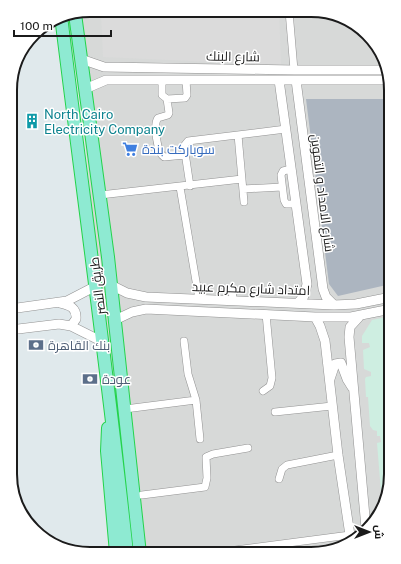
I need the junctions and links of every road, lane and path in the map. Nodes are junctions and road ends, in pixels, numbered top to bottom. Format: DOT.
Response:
graph roads {
  1 [pos="82,17"];
  2 [pos="290,17"];
  3 [pos="76,18"];
  4 [pos="63,23"];
  5 [pos="56,26"];
  6 [pos="66,53"];
  7 [pos="81,58"];
  8 [pos="114,67"];
  9 [pos="294,70"];
  10 [pos="381,70"];
  11 [pos="114,80"];
  12 [pos="162,80"];
  13 [pos="186,80"];
  14 [pos="279,80"];
  15 [pos="296,80"];
  16 [pos="383,80"];
  17 [pos="85,89"];
  18 [pos="282,98"];
  19 [pos="298,98"];
  20 [pos="167,99"];
  21 [pos="286,129"];
  22 [pos="238,135"];
  23 [pos="185,155"];
  24 [pos="291,169"];
  25 [pos="242,179"];
  26 [pos="190,186"];
  27 [pos="282,186"];
  28 [pos="180,187"];
  29 [pos="243,189"];
  30 [pos="100,195"];
  31 [pos="244,202"];
  32 [pos="296,204"];
  33 [pos="320,263"];
  34 [pos="304,265"];
  35 [pos="111,285"];
  36 [pos="94,287"];
  37 [pos="232,289"];
  38 [pos="138,296"];
  39 [pos="384,298"];
  40 [pos="199,299"];
  41 [pos="233,300"];
  42 [pos="59,303"];
  43 [pos="298,303"];
  44 [pos="334,305"];
  45 [pos="17,308"];
  46 [pos="137,310"];
  47 [pos="384,311"];
  48 [pos="266,314"];
  49 [pos="360,316"];
  50 [pos="314,317"];
  51 [pos="115,320"];
  52 [pos="71,326"];
  53 [pos="17,329"];
  54 [pos="101,341"];
  55 [pos="184,341"];
  56 [pos="329,382"];
  57 [pos="353,388"];
  58 [pos="263,391"];
  59 [pos="196,400"];
  60 [pos="332,406"];
  61 [pos="126,409"];
  62 [pos="275,412"];
  63 [pos="112,413"];
  64 [pos="200,439"];
  65 [pos="248,448"];
  66 [pos="338,454"];
  67 [pos="279,479"];
  68 [pos="142,496"];
  69 [pos="365,512"];
  70 [pos="349,531"];
  71 [pos="344,539"];
  72 [pos="115,547"];
  73 [pos="126,547"];
  74 [pos="139,547"];
  75 [pos="147,547"];
  76 [pos="268,547"];
  1 -- 7 [label="highway, طريق النصر"];
  2 -- 9 [label="street"];
  3 -- 7 [label="highway"];
  4 -- 6 [label="highway"];
  5 -- 6 [label="highway, طريق النصر"];
  6 -- 36 [label="highway, طريق النصر"];
  7 -- 8 [label="street, شارع البنك"];
  7 -- 17 [label="highway, طريق النصر"];
  8 -- 9 [label="street, شارع البنك"];
  8 -- 11 [label="street"];
  9 -- 10 [label="street, شارع البنك"];
  11 -- 12 [label="street, شارع البنك"];
  11 -- 17 [label="street, شارع البنك"];
  12 -- 13 [label="street, شارع البنك"];
  12 -- 20 [label="street"];
  13 -- 14 [label="street, شارع البنك"];
  13 -- 20 [label="street"];
  14 -- 15 [label="street, شارع البنك"];
  14 -- 18 [label="street"];
  15 -- 16 [label="street, شارع البنك"];
  15 -- 19 [label="street, شارع الامداد و التموين"];
  17 -- 30 [label="highway, طريق النصر"];
  18 -- 19 [label="street"];
  18 -- 21 [label="street"];
  19 -- 33 [label="street, شارع الامداد و التموين"];
  20 -- 23 [label="street"];
  21 -- 22 [label="street"];
  21 -- 24 [label="street"];
  22 -- 23 [label="street"];
  22 -- 25 [label="street"];
  23 -- 26 [label="street"];
  24 -- 27 [label="street"];
  24 -- 32 [label="street"];
  25 -- 26 [label="street"];
  25 -- 29 [label="street"];
  26 -- 28 [label="street"];
  27 -- 29 [label="street"];
  27 -- 32 [label="street"];
  28 -- 30 [label="street"];
  28 -- 40 [label="street"];
  29 -- 31 [label="street"];
  30 -- 35 [label="highway, طريق النصر"];
  32 -- 34 [label="street"];
  33 -- 34 [label="street"];
  33 -- 44 [label="street, شارع الامداد و التموين"];
  34 -- 43 [label="street"];
  35 -- 38 [label="street, امتداد شارع مكرم عبيد"];
  35 -- 51 [label="highway, طريق النصر"];
  36 -- 42 [label="street"];
  36 -- 54 [label="highway, طريق النصر"];
  37 -- 41 [label="street"];
  38 -- 40 [label="street, امتداد شارع مكرم عبيد"];
  38 -- 46 [label="street"];
  39 -- 44 [label="street, امتداد شارع مكرم عبيد"];
  40 -- 41 [label="street, امتداد شارع مكرم عبيد"];
  41 -- 43 [label="street, امتداد شارع مكرم عبيد"];
  42 -- 45 [label="street"];
  42 -- 52 [label="street"];
  43 -- 44 [label="street, امتداد شارع مكرم عبيد"];
  46 -- 48 [label="street, امتداد شارع مكرم عبيد"];
  46 -- 51 [label="street, امتداد شارع مكرم عبيد"];
  47 -- 49 [label="street, امتداد شارع مكرم عبيد"];
  48 -- 50 [label="street, امتداد شارع مكرم عبيد"];
  48 -- 58 [label="street"];
  49 -- 50 [label="street, امتداد شارع مكرم عبيد"];
  49 -- 57 [label="street"];
  50 -- 56 [label="street"];
  51 -- 61 [label="highway, طريق النصر"];
  52 -- 53 [label="street"];
  52 -- 54 [label="street"];
  54 -- 63 [label="highway, طريق النصر"];
  55 -- 59 [label="street"];
  56 -- 57 [label="street"];
  56 -- 60 [label="street"];
  57 -- 69 [label="street"];
  59 -- 61 [label="street"];
  59 -- 64 [label="street"];
  60 -- 62 [label="street"];
  60 -- 66 [label="street"];
  61 -- 68 [label="highway, طريق النصر"];
  61 -- 74 [label="highway"];
  63 -- 72 [label="highway, طريق النصر"];
  63 -- 73 [label="highway"];
  65 -- 68 [label="street"];
  66 -- 67 [label="street"];
  66 -- 70 [label="street"];
  68 -- 75 [label="highway, طريق النصر"];
  71 -- 76 [label="street"];
}
